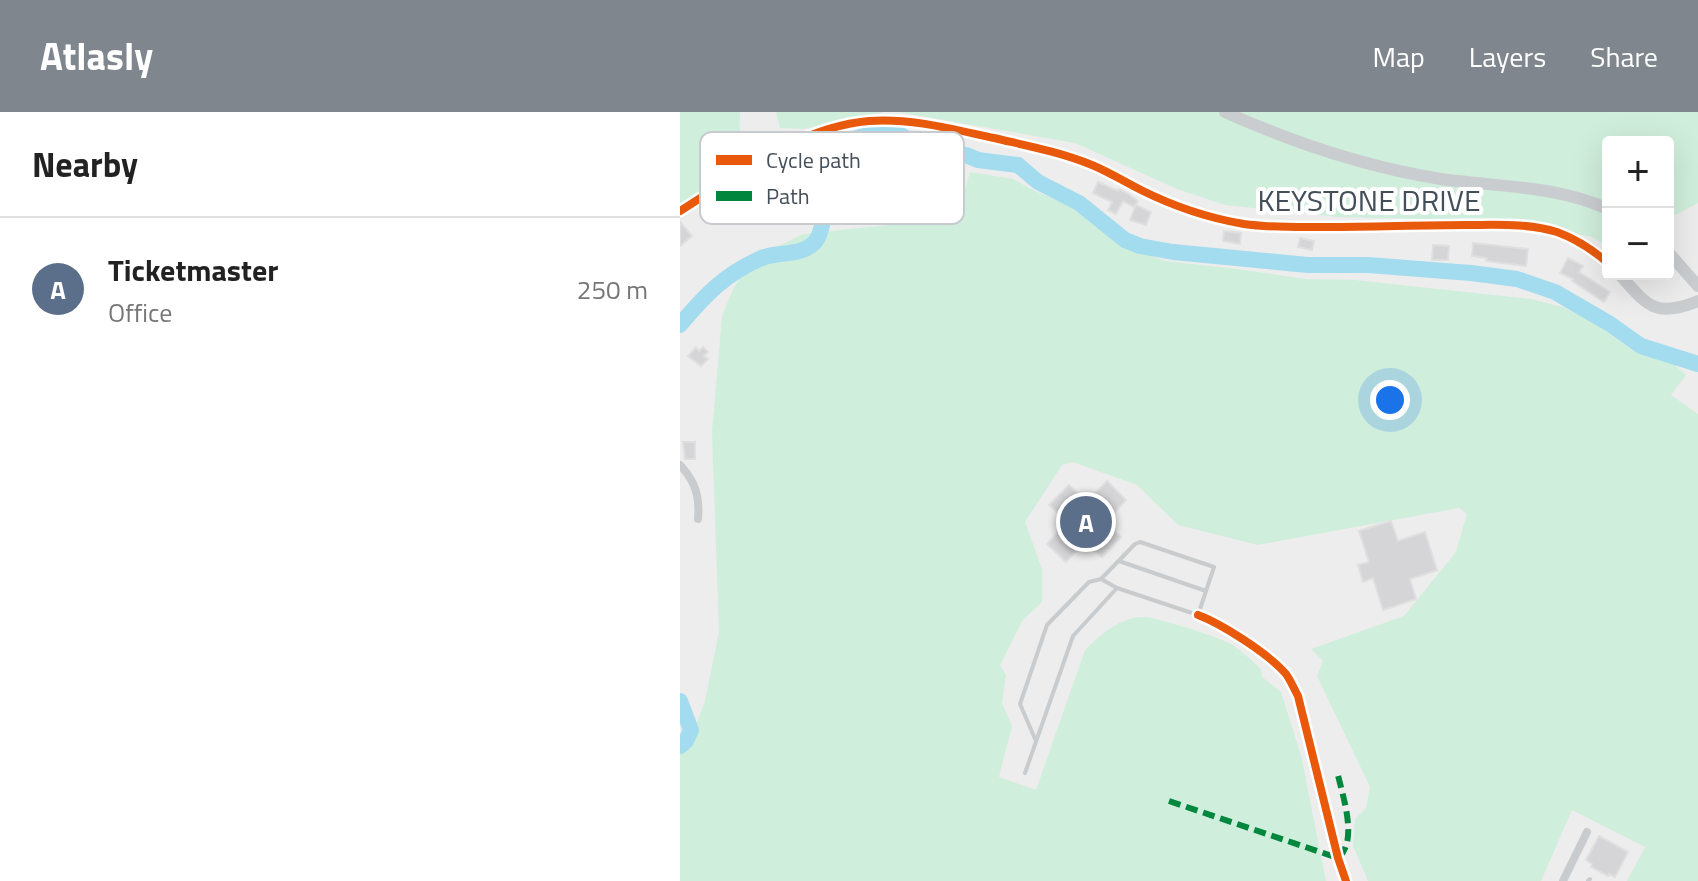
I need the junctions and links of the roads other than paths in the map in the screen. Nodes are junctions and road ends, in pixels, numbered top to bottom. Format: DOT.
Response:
graph roads {
  1 [pos="1225,112"];
  2 [pos="819,132"];
  3 [pos="700,198"];
  4 [pos="1605,208"];
  5 [pos="680,211"];
  6 [pos="1602,258"];
  7 [pos="1674,259"];
  8 [pos="1624,280"];
  9 [pos="1698,286"];
  10 [pos="1698,301"];
  11 [pos="680,465"];
  12 [pos="698,519"];
  13 [pos="1119,561"];
  14 [pos="1101,579"];
  15 [pos="1117,588"];
  16 [pos="1206,591"];
  17 [pos="1198,615"];
  18 [pos="1036,741"];
  19 [pos="1025,773"];
  20 [pos="1587,832"];
  21 [pos="1338,858"];
  22 [pos="1346,881"];
  23 [pos="1353,881"];
  24 [pos="1563,881"];
  1 -- 4 [label="street"];
  2 -- 6 [label="street, KEYSTONE DRIVE"];
  3 -- 5 [label="street, KEYSTONE DRIVE"];
  7 -- 9 [label="street"];
  8 -- 10 [label="street"];
  11 -- 12 [label="street"];
  13 -- 14 [label="lane"];
  13 -- 16 [label="lane"];
  13 -- 16 [label="lane"];
  14 -- 15 [label="lane"];
  14 -- 18 [label="lane"];
  15 -- 17 [label="lane"];
  15 -- 18 [label="lane"];
  16 -- 17 [label="lane"];
  17 -- 21 [label="street"];
  18 -- 19 [label="lane"];
  20 -- 24 [label="street"];
  21 -- 22 [label="street"];
  21 -- 23 [label="street"];
}
